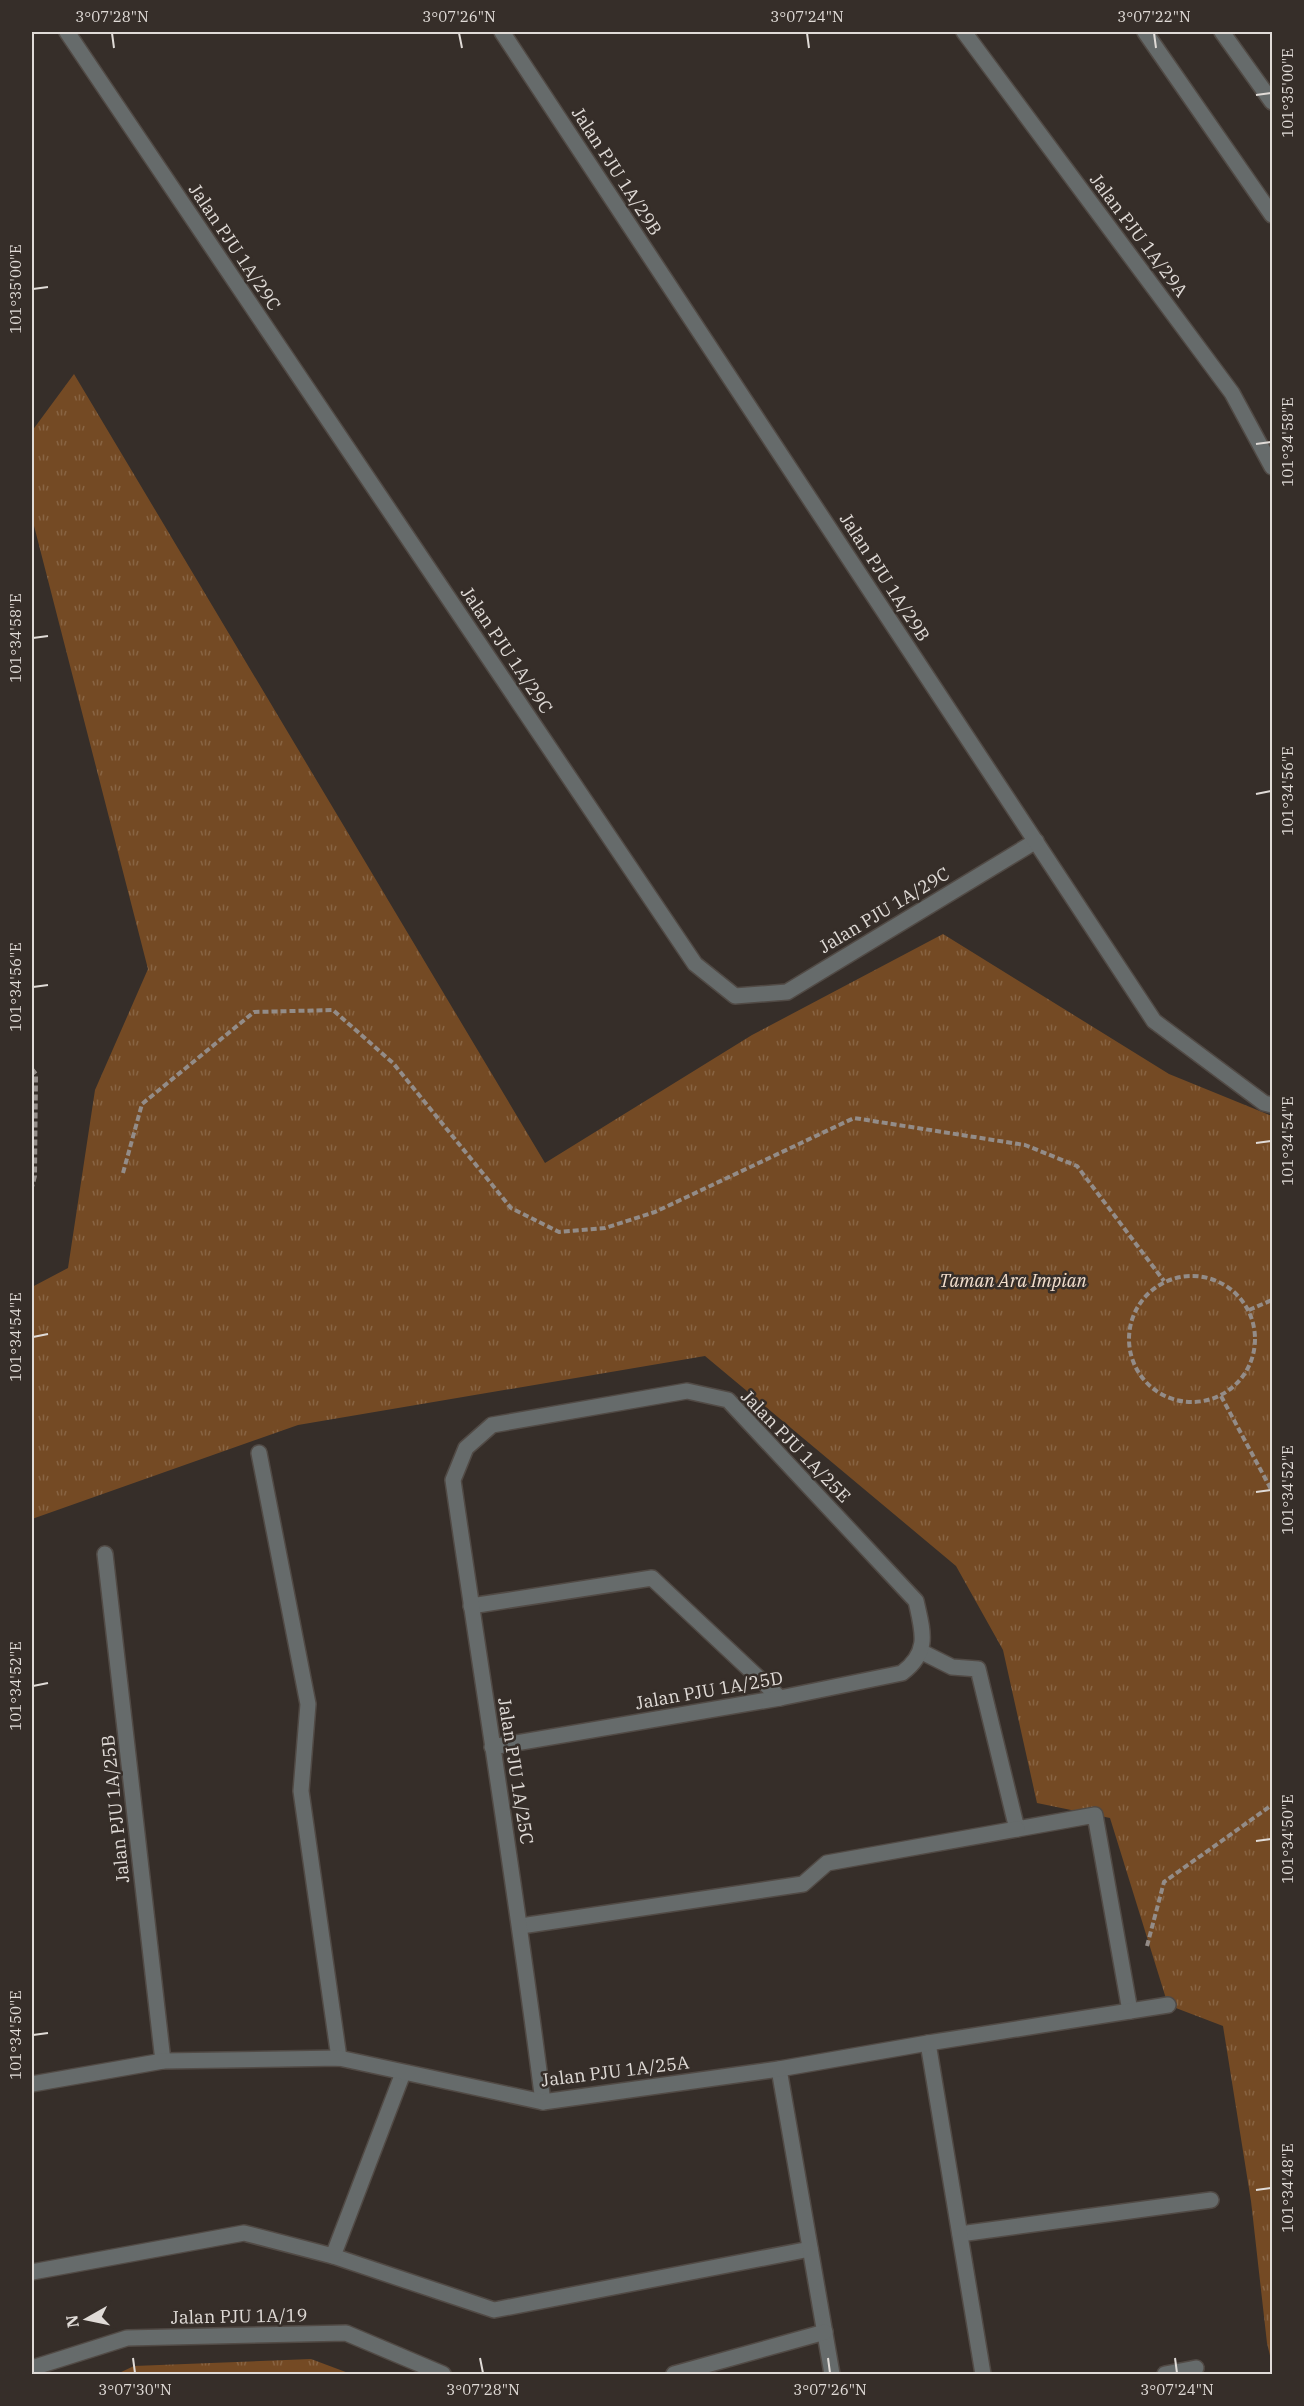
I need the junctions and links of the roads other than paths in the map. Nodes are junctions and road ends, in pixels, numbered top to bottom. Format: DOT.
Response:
graph roads {
  1 [pos="67,32"];
  2 [pos="502,32"];
  3 [pos="964,32"];
  4 [pos="1146,32"];
  5 [pos="1222,32"];
  6 [pos="1272,102"];
  7 [pos="1272,215"];
  8 [pos="1272,467"];
  9 [pos="1036,841"];
  10 [pos="1272,1105"];
  11 [pos="466,1448"];
  12 [pos="259,1453"];
  13 [pos="105,1554"];
  14 [pos="471,1606"];
  15 [pos="922,1652"];
  16 [pos="780,1698"];
  17 [pos="492,1747"];
  18 [pos="1017,1829"];
  19 [pos="521,1926"];
  20 [pos="1168,2005"];
  21 [pos="1130,2011"];
  22 [pos="928,2043"];
  23 [pos="339,2058"];
  24 [pos="163,2061"];
  25 [pos="779,2069"];
  26 [pos="403,2073"];
  27 [pos="32,2084"];
  28 [pos="543,2102"];
  29 [pos="1211,2200"];
  30 [pos="960,2234"];
  31 [pos="810,2249"];
  32 [pos="333,2256"];
  33 [pos="32,2272"];
  34 [pos="825,2332"];
  35 [pos="32,2368"];
  36 [pos="1196,2368"];
  37 [pos="443,2374"];
  38 [pos="674,2374"];
  39 [pos="832,2374"];
  40 [pos="983,2374"];
  41 [pos="1165,2374"];
  1 -- 9 [label="street, Jalan PJU 1A/29C"];
  2 -- 9 [label="street, Jalan PJU 1A/29B"];
  3 -- 8 [label="street, Jalan PJU 1A/29A"];
  4 -- 7 [label="street"];
  5 -- 6 [label="street"];
  9 -- 10 [label="street, Jalan PJU 1A/29B"];
  11 -- 14 [label="street, Jalan PJU 1A/25C"];
  11 -- 15 [label="street, Jalan PJU 1A/25E"];
  12 -- 23 [label="street"];
  13 -- 24 [label="street, Jalan PJU 1A/25B"];
  14 -- 16 [label="street"];
  14 -- 17 [label="street, Jalan PJU 1A/25C"];
  15 -- 16 [label="street, Jalan PJU 1A/25D"];
  15 -- 18 [label="street"];
  16 -- 17 [label="street, Jalan PJU 1A/25D"];
  17 -- 19 [label="street, Jalan PJU 1A/25C"];
  18 -- 19 [label="street"];
  18 -- 21 [label="street"];
  19 -- 28 [label="street, Jalan PJU 1A/25C"];
  20 -- 21 [label="street, Jalan PJU 1A/25A"];
  21 -- 22 [label="street, Jalan PJU 1A/25A"];
  22 -- 25 [label="street, Jalan PJU 1A/25A"];
  22 -- 30 [label="street"];
  23 -- 24 [label="street, Jalan PJU 1A/25A"];
  23 -- 26 [label="street, Jalan PJU 1A/25A"];
  24 -- 27 [label="street, Jalan PJU 1A/25A"];
  25 -- 28 [label="street, Jalan PJU 1A/25A"];
  25 -- 31 [label="street"];
  26 -- 28 [label="street, Jalan PJU 1A/25A"];
  26 -- 32 [label="street"];
  29 -- 30 [label="street"];
  30 -- 40 [label="street"];
  31 -- 32 [label="street"];
  31 -- 34 [label="street"];
  32 -- 33 [label="street"];
  34 -- 38 [label="street"];
  34 -- 39 [label="street"];
  35 -- 37 [label="street, Jalan PJU 1A/19"];
  36 -- 41 [label="street"];
}
